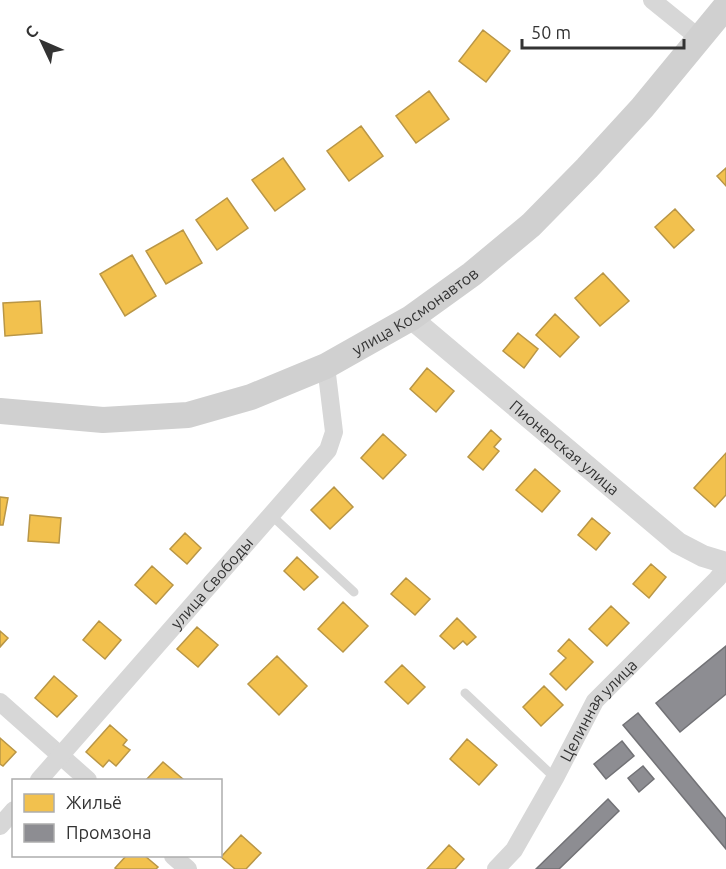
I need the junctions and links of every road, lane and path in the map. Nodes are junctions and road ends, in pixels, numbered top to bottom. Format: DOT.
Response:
graph roads {
  1 [pos="652,0"];
  2 [pos="726,6"];
  3 [pos="699,38"];
  4 [pos="411,318"];
  5 [pos="326,366"];
  6 [pos="0,411"];
  7 [pos="271,515"];
  8 [pos="726,563"];
  9 [pos="726,568"];
  10 [pos="354,592"];
  11 [pos="465,693"];
  12 [pos="0,702"];
  13 [pos="60,756"];
  14 [pos="555,778"];
  15 [pos="40,779"];
  16 [pos="87,779"];
  17 [pos="12,812"];
  18 [pos="0,826"];
  19 [pos="175,857"];
  20 [pos="188,869"];
  21 [pos="496,869"];
  1 -- 3 [label="street"];
  2 -- 3 [label="main road, улица Космонавтов"];
  3 -- 4 [label="main road, улица Космонавтов"];
  4 -- 5 [label="main road, улица Космонавтов"];
  4 -- 8 [label="street, Пионерская улица"];
  5 -- 6 [label="main road, улица Космонавтов"];
  5 -- 7 [label="street, улица Свободы"];
  7 -- 10 [label="lane"];
  7 -- 13 [label="street, улица Свободы"];
  9 -- 14 [label="street, Целинная улица"];
  11 -- 14 [label="lane"];
  12 -- 13 [label="street"];
  13 -- 15 [label="street, улица Свободы"];
  13 -- 16 [label="street"];
  14 -- 21 [label="street, Целинная улица"];
  17 -- 18 [label="street"];
  19 -- 20 [label="street"];
}
